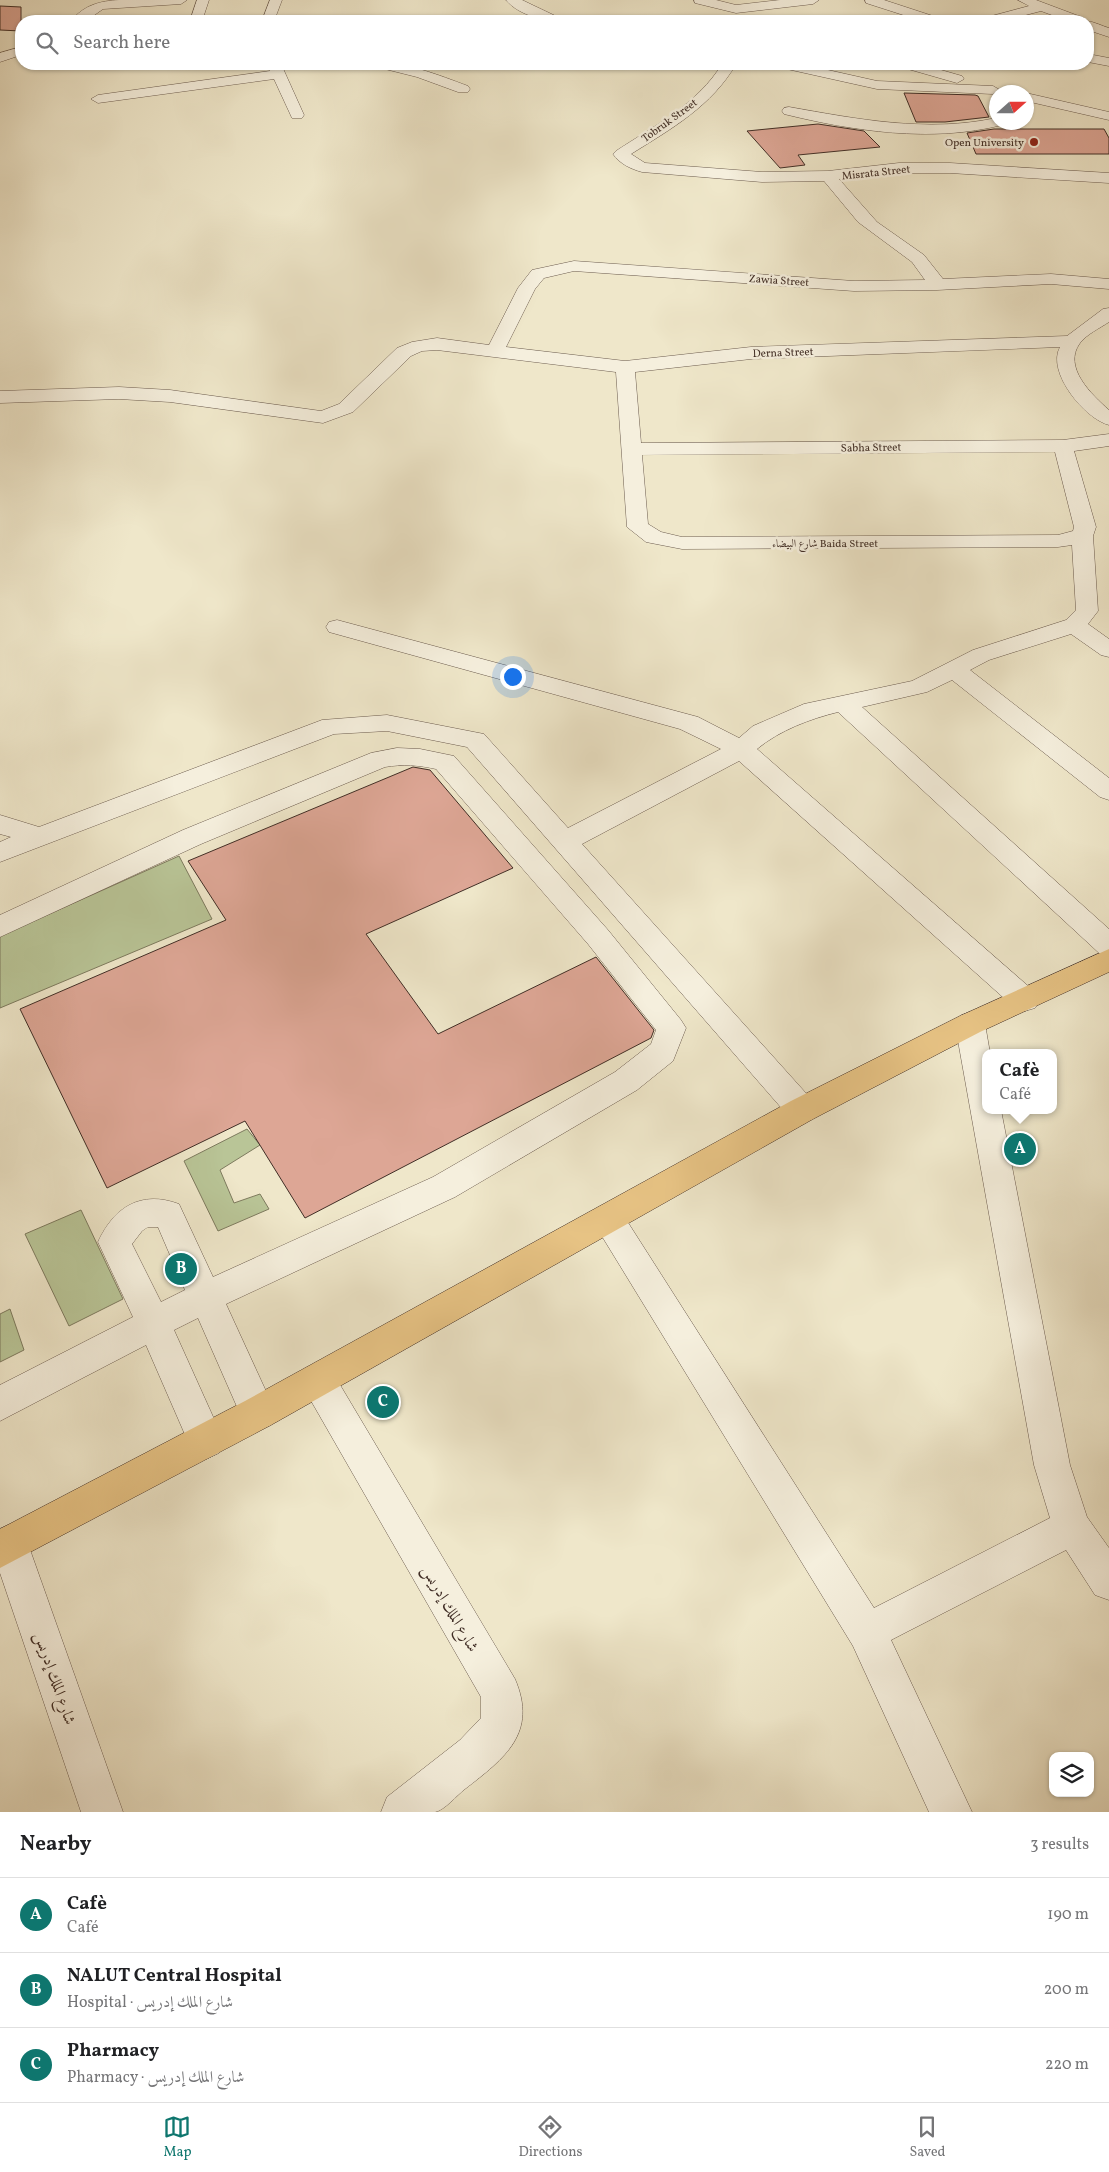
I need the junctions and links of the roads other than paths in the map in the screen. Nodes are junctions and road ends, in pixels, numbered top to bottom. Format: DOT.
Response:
graph roads {
  1 [pos="181,0"];
  2 [pos="203,0"];
  3 [pos="276,0"];
  4 [pos="512,0"];
  5 [pos="700,0"];
  6 [pos="813,0"];
  7 [pos="871,0"];
  8 [pos="1024,0"];
  9 [pos="1042,7"];
  10 [pos="759,8"];
  11 [pos="85,15"];
  12 [pos="198,15"];
  13 [pos="270,15"];
  14 [pos="542,15"];
  15 [pos="736,15"];
  16 [pos="916,15"];
  17 [pos="1012,15"];
  18 [pos="1063,15"];
  19 [pos="1094,27"];
  20 [pos="1109,33"];
  21 [pos="15,53"];
  22 [pos="0,58"];
  23 [pos="1094,59"];
  24 [pos="1109,62"];
  25 [pos="270,70"];
  26 [pos="276,70"];
  27 [pos="406,70"];
  28 [pos="726,70"];
  29 [pos="793,70"];
  30 [pos="798,70"];
  31 [pos="927,70"];
  32 [pos="989,88"];
  33 [pos="462,89"];
  34 [pos="989,90"];
  35 [pos="98,99"];
  36 [pos="1034,99"];
  37 [pos="789,112"];
  38 [pos="297,115"];
  39 [pos="1109,116"];
  40 [pos="989,124"];
  41 [pos="914,128"];
  42 [pos="642,167"];
  43 [pos="828,176"];
  44 [pos="1109,178"];
  45 [pos="1109,284"];
  46 [pos="936,285"];
  47 [pos="1109,313"];
  48 [pos="1072,341"];
  49 [pos="495,350"];
  50 [pos="625,367"];
  51 [pos="0,396"];
  52 [pos="1109,419"];
  53 [pos="1109,440"];
  54 [pos="1062,446"];
  55 [pos="633,450"];
  56 [pos="1082,536"];
  57 [pos="1109,607"];
  58 [pos="1081,618"];
  59 [pos="337,628"];
  60 [pos="1109,650"];
  61 [pos="955,670"];
  62 [pos="844,704"];
  63 [pos="741,749"];
  64 [pos="1109,791"];
  65 [pos="0,824"];
  66 [pos="39,838"];
  67 [pos="566,841"];
  68 [pos="0,852"];
  69 [pos="0,927"];
  70 [pos="1109,945"];
  71 [pos="1109,960"];
  72 [pos="1025,1000"];
  73 [pos="970,1024"];
  74 [pos="982,1088"];
  75 [pos="802,1110"];
  76 [pos="987,1114"];
  77 [pos="608,1220"];
  78 [pos="205,1297"];
  79 [pos="154,1323"];
  80 [pos="318,1380"];
  81 [pos="0,1404"];
  82 [pos="258,1413"];
  83 [pos="206,1441"];
  84 [pos="1072,1527"];
  85 [pos="5,1547"];
  86 [pos="1109,1581"];
  87 [pos="867,1632"];
  88 [pos="102,1812"];
  89 [pos="402,1812"];
  90 [pos="951,1812"];
  1 -- 11 [label="street"];
  2 -- 12 [label="street"];
  3 -- 13 [label="street"];
  4 -- 14 [label="street"];
  5 -- 15 [label="street"];
  6 -- 10 [label="street"];
  7 -- 16 [label="street"];
  8 -- 9 [label="street"];
  9 -- 17 [label="street"];
  9 -- 18 [label="street"];
  10 -- 15 [label="street"];
  19 -- 20 [label="street"];
  21 -- 22 [label="street"];
  23 -- 24 [label="street"];
  25 -- 35 [label="street"];
  26 -- 38 [label="street"];
  27 -- 33 [label="street"];
  28 -- 42 [label="street, Tobruk Street"];
  29 -- 41 [label="street"];
  30 -- 34 [label="street"];
  31 -- 32 [label="street"];
  36 -- 39 [label="street"];
  37 -- 41 [label="street"];
  40 -- 41 [label="street"];
  42 -- 43 [label="street, Misrata Street"];
  43 -- 44 [label="street, Misrata Street"];
  43 -- 46 [label="street"];
  45 -- 46 [label="street, Zawia Street"];
  46 -- 49 [label="street, Zawia Street"];
  47 -- 48 [label="street"];
  48 -- 50 [label="street, Derna Street"];
  48 -- 52 [label="street"];
  49 -- 50 [label="street, Derna Street"];
  49 -- 51 [label="street, Derna Street"];
  50 -- 55 [label="street, شارع البيضاء Baida Street"];
  53 -- 54 [label="street, Sabha Street"];
  54 -- 55 [label="street, Sabha Street"];
  54 -- 56 [label="street"];
  55 -- 56 [label="street, شارع البيضاء Baida Street"];
  56 -- 58 [label="street"];
  57 -- 58 [label="street"];
  58 -- 60 [label="street"];
  58 -- 61 [label="street"];
  59 -- 63 [label="street"];
  61 -- 62 [label="street"];
  61 -- 64 [label="street"];
  62 -- 63 [label="street"];
  62 -- 70 [label="street"];
  63 -- 67 [label="street"];
  63 -- 72 [label="street"];
  65 -- 66 [label="street"];
  66 -- 67 [label="street"];
  66 -- 68 [label="street"];
  67 -- 75 [label="street"];
  69 -- 78 [label="street"];
  71 -- 72 [label="main road"];
  72 -- 73 [label="main road"];
  73 -- 74 [label="street"];
  73 -- 75 [label="main road"];
  75 -- 77 [label="main road"];
  76 -- 84 [label="street"];
  77 -- 80 [label="main road"];
  77 -- 87 [label="street"];
  78 -- 79 [label="street"];
  78 -- 79 [label="street"];
  78 -- 82 [label="street"];
  79 -- 81 [label="street"];
  79 -- 83 [label="street"];
  80 -- 82 [label="main road"];
  80 -- 89 [label="street, شارع الملك إدريس"];
  82 -- 83 [label="main road"];
  83 -- 85 [label="main road"];
  84 -- 86 [label="street"];
  84 -- 87 [label="street"];
  85 -- 88 [label="street, شارع الملك إدريس"];
  87 -- 90 [label="street"];
}
